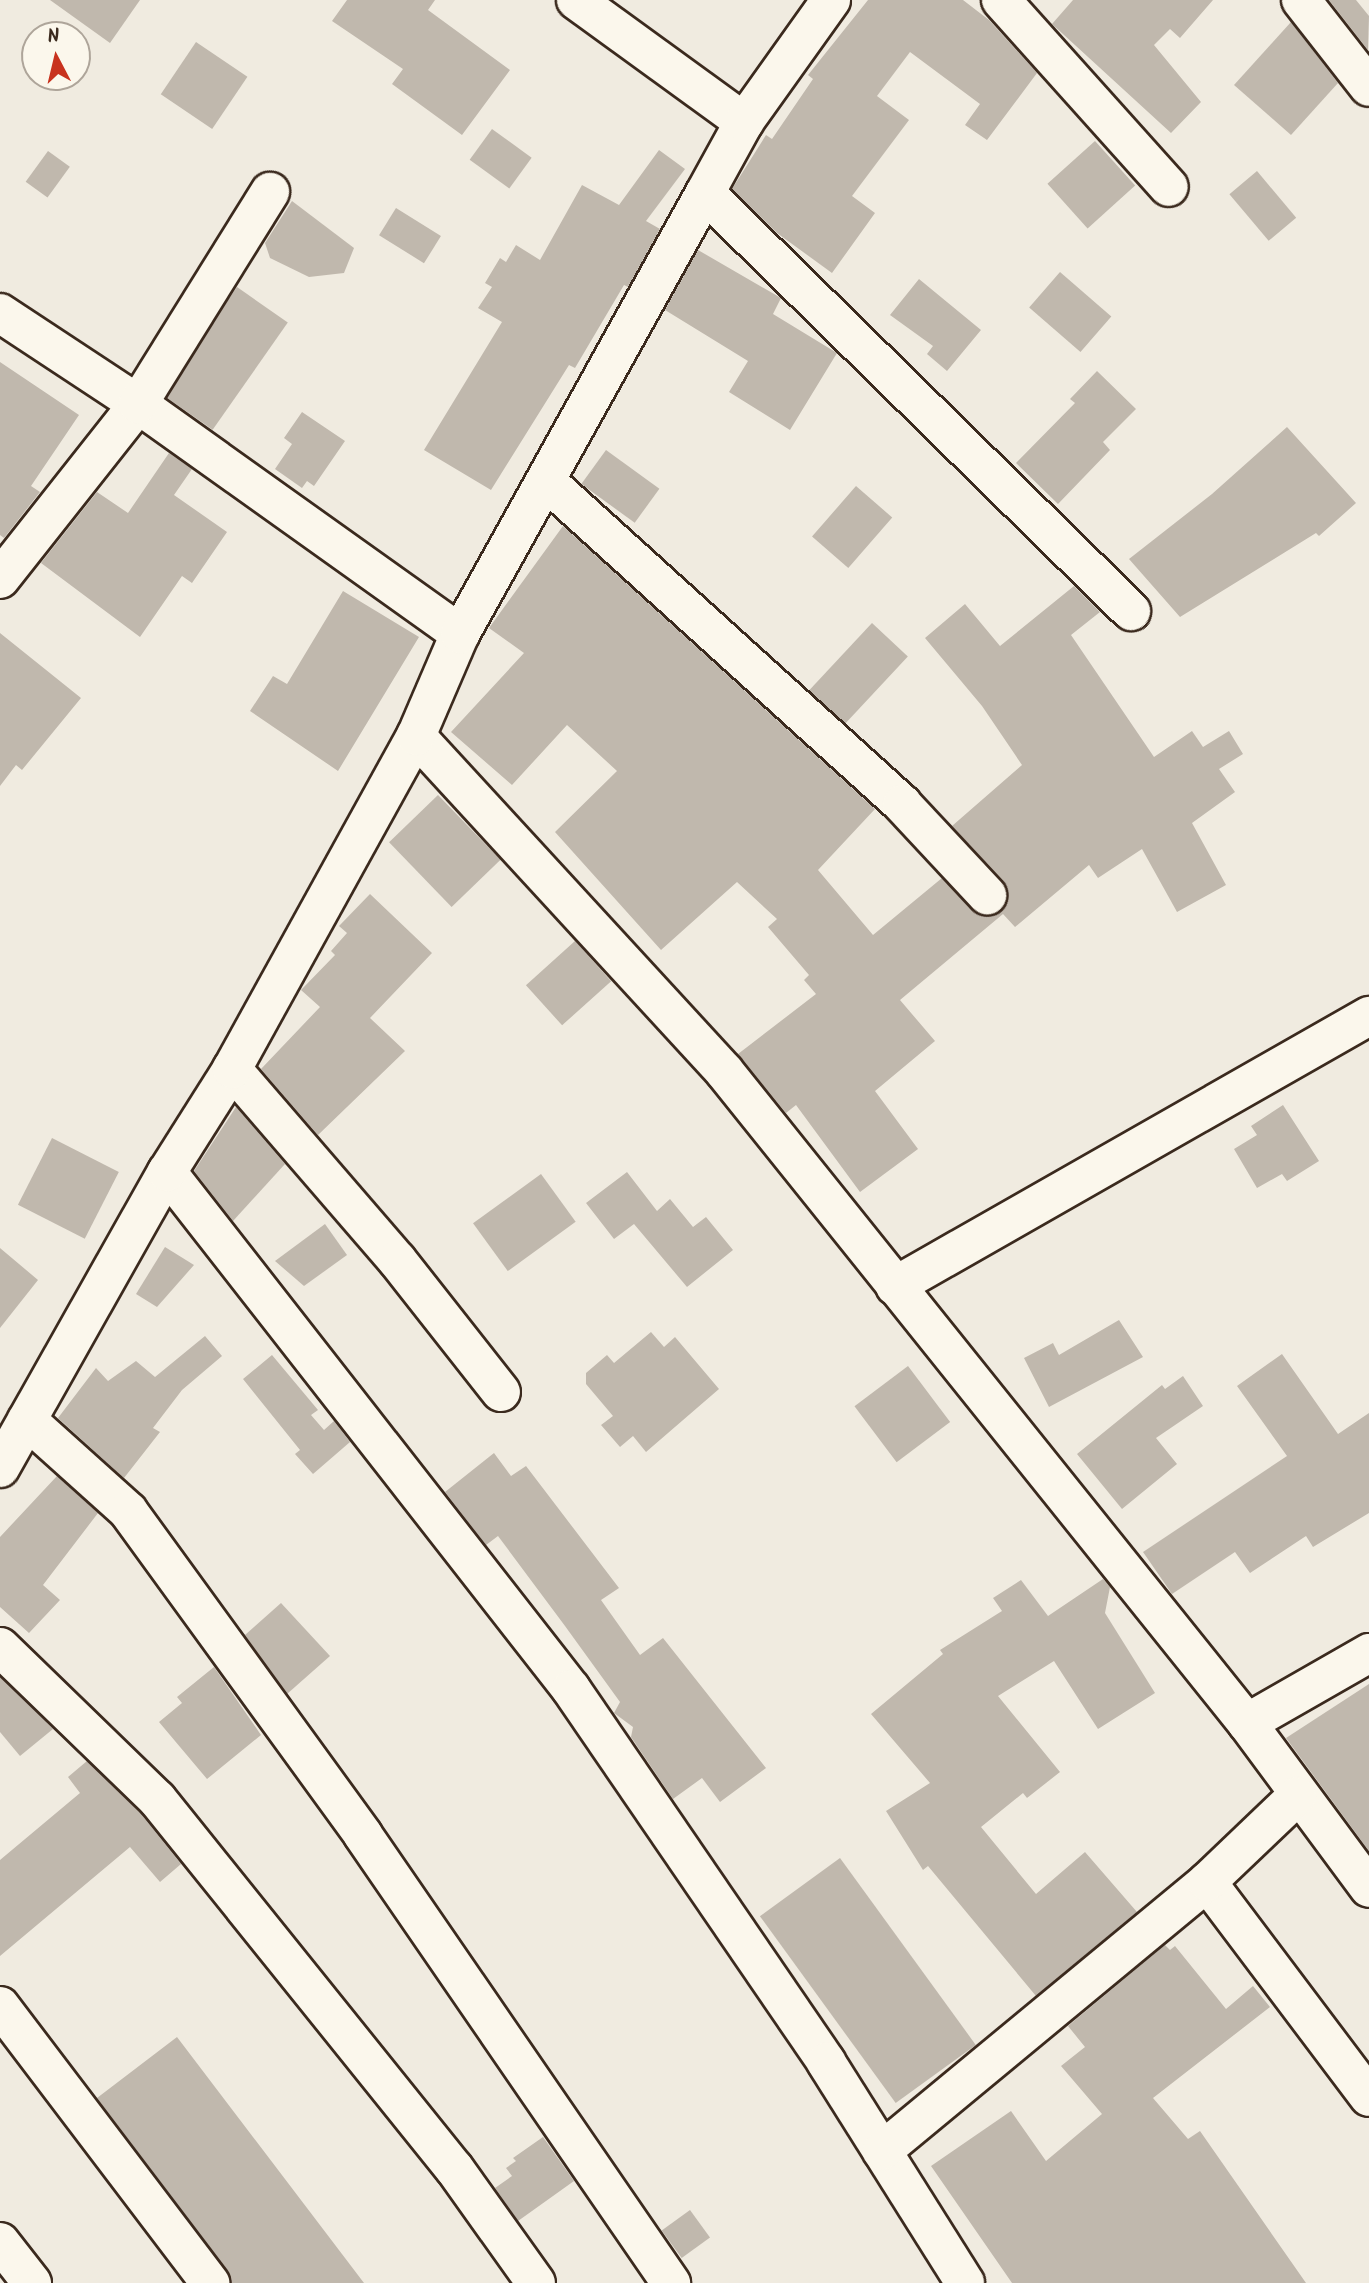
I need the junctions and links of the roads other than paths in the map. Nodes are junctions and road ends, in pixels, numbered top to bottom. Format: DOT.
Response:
graph roads {
  1 [pos="576,0"];
  2 [pos="831,0"];
  3 [pos="1000,0"];
  4 [pos="1301,0"];
  5 [pos="1369,88"];
  6 [pos="744,122"];
  7 [pos="1169,187"];
  8 [pos="270,192"];
  9 [pos="705,192"];
  10 [pos="0,313"];
  11 [pos="138,404"];
  12 [pos="546,481"];
  13 [pos="0,579"];
  14 [pos="1131,611"];
  15 [pos="460,634"];
  16 [pos="416,736"];
  17 [pos="987,895"];
  18 [pos="1369,1016"];
  19 [pos="232,1069"];
  20 [pos="167,1172"];
  21 [pos="895,1286"];
  22 [pos="501,1392"];
  23 [pos="27,1420"];
  24 [pos="0,1468"];
  25 [pos="0,1647"];
  26 [pos="1369,1653"];
  27 [pos="1247,1723"];
  28 [pos="1297,1796"];
  29 [pos="1207,1882"];
  30 [pos="1369,1888"];
  31 [pos="0,2006"];
  32 [pos="1369,2097"];
  33 [pos="882,2151"];
  34 [pos="0,2242"];
  35 [pos="32,2283"];
  36 [pos="210,2283"];
  37 [pos="536,2283"];
  38 [pos="671,2283"];
  39 [pos="965,2283"];
  1 -- 6 [label="street"];
  2 -- 6 [label="street"];
  3 -- 7 [label="street"];
  4 -- 5 [label="street"];
  6 -- 9 [label="street"];
  8 -- 11 [label="street"];
  9 -- 12 [label="street"];
  9 -- 14 [label="street"];
  10 -- 11 [label="street"];
  11 -- 13 [label="street"];
  11 -- 15 [label="street"];
  12 -- 15 [label="street"];
  12 -- 17 [label="street"];
  15 -- 16 [label="street"];
  16 -- 19 [label="street"];
  16 -- 21 [label="street"];
  18 -- 21 [label="street"];
  19 -- 20 [label="street"];
  19 -- 22 [label="street"];
  20 -- 23 [label="street"];
  20 -- 33 [label="street"];
  21 -- 27 [label="street"];
  23 -- 24 [label="street"];
  23 -- 38 [label="street"];
  25 -- 37 [label="street"];
  26 -- 27 [label="street"];
  27 -- 28 [label="street"];
  28 -- 29 [label="street"];
  28 -- 30 [label="street"];
  29 -- 32 [label="street"];
  29 -- 33 [label="street"];
  31 -- 36 [label="street"];
  33 -- 39 [label="street"];
  34 -- 35 [label="street"];
}
